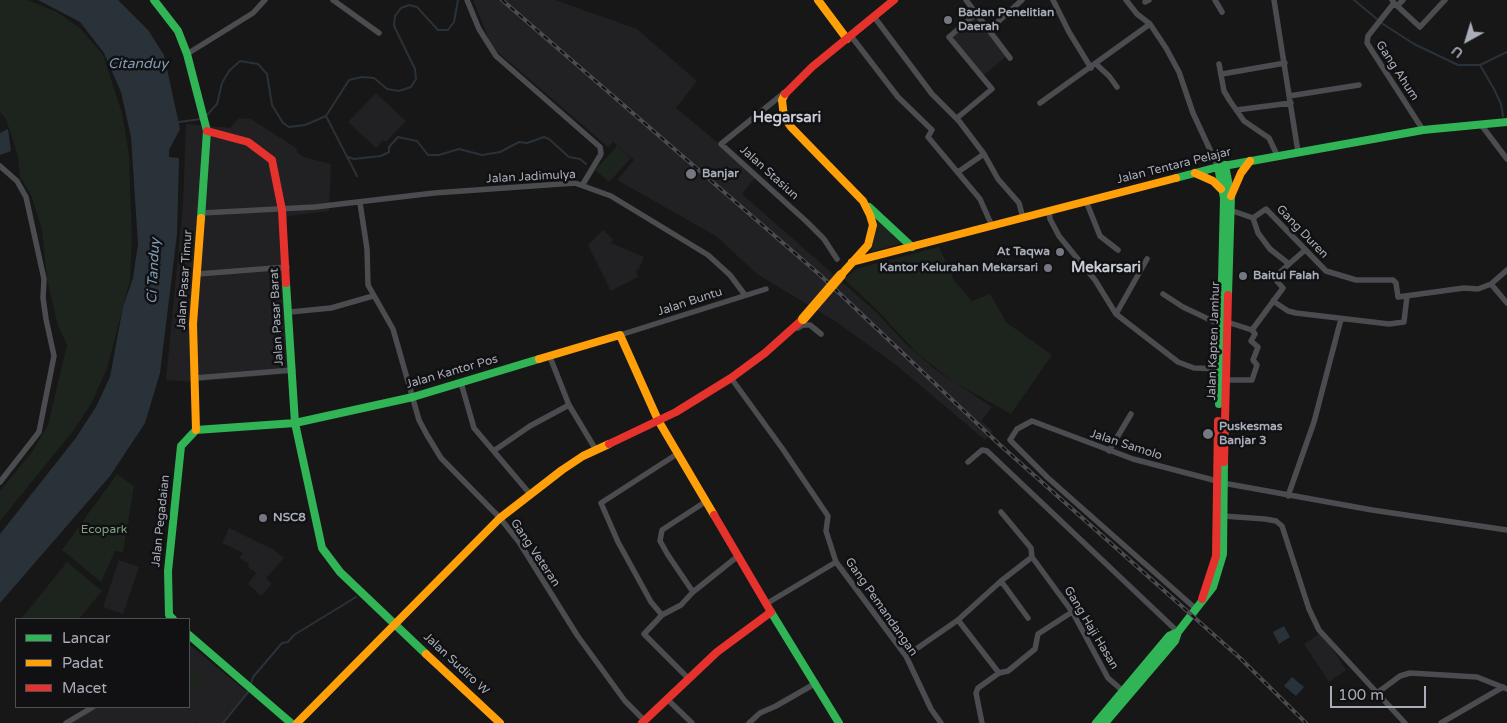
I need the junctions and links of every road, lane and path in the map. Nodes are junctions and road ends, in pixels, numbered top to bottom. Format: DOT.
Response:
graph roads {
  1 [pos="154,0"];
  2 [pos="265,0"];
  3 [pos="333,0"];
  4 [pos="467,0"];
  5 [pos="818,0"];
  6 [pos="894,0"];
  7 [pos="966,0"];
  8 [pos="1022,0"];
  9 [pos="1053,0"];
  10 [pos="1126,0"];
  11 [pos="1215,0"];
  12 [pos="1274,0"];
  13 [pos="1402,0"];
  14 [pos="1444,0"];
  15 [pos="1394,3"];
  16 [pos="1222,12"];
  17 [pos="977,13"];
  18 [pos="875,18"];
  19 [pos="1150,24"];
  20 [pos="990,29"];
  21 [pos="379,32"];
  22 [pos="849,37"];
  23 [pos="187,54"];
  24 [pos="1010,58"];
  25 [pos="1285,63"];
  26 [pos="1219,64"];
  27 [pos="1094,66"];
  28 [pos="1222,74"];
  29 [pos="1359,85"];
  30 [pos="1118,88"];
  31 [pos="786,92"];
  32 [pos="1290,100"];
  33 [pos="1040,103"];
  34 [pos="1236,110"];
  35 [pos="759,114"];
  36 [pos="784,118"];
  37 [pos="956,118"];
  38 [pos="205,122"];
  39 [pos="1507,122"];
  40 [pos="1482,126"];
  41 [pos="1423,130"];
  42 [pos="1298,152"];
  43 [pos="984,154"];
  44 [pos="1278,155"];
  45 [pos="1507,159"];
  46 [pos="1250,160"];
  47 [pos="0,166"];
  48 [pos="1221,166"];
  49 [pos="958,172"];
  50 [pos="1194,173"];
  51 [pos="583,184"];
  52 [pos="1227,197"];
  53 [pos="863,201"];
  54 [pos="1086,201"];
  55 [pos="360,203"];
  56 [pos="282,210"];
  57 [pos="1050,210"];
  58 [pos="1230,210"];
  59 [pos="202,213"];
  60 [pos="1024,218"];
  61 [pos="1253,218"];
  62 [pos="992,226"];
  63 [pos="912,247"];
  64 [pos="1118,250"];
  65 [pos="1305,250"];
  66 [pos="838,259"];
  67 [pos="1147,259"];
  68 [pos="852,262"];
  69 [pos="1289,264"];
  70 [pos="287,267"];
  71 [pos="1507,270"];
  72 [pos="198,274"];
  73 [pos="1226,275"];
  74 [pos="1491,284"];
  75 [pos="766,289"];
  76 [pos="1163,294"];
  77 [pos="373,296"];
  78 [pos="745,296"];
  79 [pos="1407,296"];
  80 [pos="1273,301"];
  81 [pos="1507,304"];
  82 [pos="290,312"];
  83 [pos="1116,314"];
  84 [pos="1341,319"];
  85 [pos="1224,324"];
  86 [pos="1252,330"];
  87 [pos="821,334"];
  88 [pos="620,335"];
  89 [pos="550,357"];
  90 [pos="293,370"];
  91 [pos="1223,373"];
  92 [pos="733,376"];
  93 [pos="195,378"];
  94 [pos="461,383"];
  95 [pos="413,397"];
  96 [pos="569,405"];
  97 [pos="1131,414"];
  98 [pos="658,420"];
  99 [pos="295,423"];
  100 [pos="196,430"];
  101 [pos="495,450"];
  102 [pos="596,450"];
  103 [pos="1109,451"];
  104 [pos="677,454"];
  105 [pos="968,462"];
  106 [pos="0,468"];
  107 [pos="6,473"];
  108 [pos="0,482"];
  109 [pos="1220,482"];
  110 [pos="530,494"];
  111 [pos="1288,496"];
  112 [pos="705,502"];
  113 [pos="1001,512"];
  114 [pos="1223,516"];
  115 [pos="500,518"];
  116 [pos="1507,530"];
  117 [pos="738,556"];
  118 [pos="1032,557"];
  119 [pos="836,562"];
  120 [pos="1001,581"];
  121 [pos="693,592"];
  122 [pos="1199,605"];
  123 [pos="769,608"];
  124 [pos="1072,612"];
  125 [pos="662,615"];
  126 [pos="169,618"];
  127 [pos="1028,618"];
  128 [pos="958,620"];
  129 [pos="394,624"];
  130 [pos="1178,632"];
  131 [pos="190,636"];
  132 [pos="906,656"];
  133 [pos="1149,666"];
  134 [pos="999,673"];
  135 [pos="688,678"];
  136 [pos="816,683"];
  137 [pos="1505,688"];
  138 [pos="1123,691"];
  139 [pos="1377,693"];
  140 [pos="667,699"];
  141 [pos="91,708"];
  142 [pos="1108,719"];
  143 [pos="646,721"];
  144 [pos="66,723"];
  145 [pos="291,723"];
  146 [pos="297,723"];
  147 [pos="500,723"];
  148 [pos="692,723"];
  149 [pos="749,723"];
  150 [pos="839,723"];
  151 [pos="941,723"];
  152 [pos="982,723"];
  153 [pos="1096,723"];
  154 [pos="1405,723"];
  155 [pos="1441,723"];
  1 -- 23 [label="main road, Jalan Pasar Timur"];
  2 -- 23 [label="street"];
  3 -- 21 [label="street"];
  4 -- 51 [label="street"];
  5 -- 22 [label="main road"];
  6 -- 18 [label="main road"];
  7 -- 17 [label="street"];
  8 -- 20 [label="street"];
  9 -- 27 [label="street"];
  10 -- 19 [label="street"];
  11 -- 16 [label="street"];
  12 -- 25 [label="street"];
  13 -- 15 [label="street, Gang Ahum"];
  14 -- 15 [label="street"];
  15 -- 41 [label="street, Gang Ahum"];
  17 -- 20 [label="street"];
  17 -- 37 [label="street"];
  18 -- 22 [label="main road"];
  18 -- 37 [label="street"];
  19 -- 27 [label="street"];
  19 -- 48 [label="street"];
  20 -- 24 [label="street"];
  22 -- 31 [label="main road"];
  22 -- 49 [label="street"];
  23 -- 38 [label="main road, Jalan Pasar Timur"];
  25 -- 28 [label="street"];
  25 -- 32 [label="street"];
  26 -- 28 [label="street"];
  27 -- 30 [label="street"];
  27 -- 33 [label="street"];
  28 -- 34 [label="street"];
  29 -- 32 [label="street"];
  31 -- 35 [label="street, Jalan Stasiun"];
  31 -- 36 [label="main road"];
  32 -- 34 [label="street"];
  32 -- 42 [label="street"];
  34 -- 44 [label="street"];
  35 -- 36 [label="street"];
  35 -- 66 [label="street, Jalan Stasiun"];
  36 -- 53 [label="main road"];
  37 -- 43 [label="street"];
  38 -- 56 [label="main road, Jalan Pasar Barat"];
  38 -- 59 [label="main road, Jalan Pasar Timur"];
  39 -- 40 [label="main road, Jalan Tentara Pelajar"];
  40 -- 41 [label="main road, Jalan Tentara Pelajar"];
  40 -- 45 [label="street"];
  41 -- 42 [label="main road, Jalan Tentara Pelajar"];
  42 -- 44 [label="main road, Jalan Tentara Pelajar"];
  43 -- 49 [label="street"];
  43 -- 60 [label="street"];
  44 -- 46 [label="main road, Jalan Tentara Pelajar"];
  46 -- 48 [label="main road, Jalan Tentara Pelajar"];
  46 -- 52 [label="main road"];
  47 -- 107 [label="street"];
  48 -- 50 [label="main road, Jalan Tentara Pelajar"];
  48 -- 52 [label="main road, Jalan Kapten Jamhur"];
  49 -- 62 [label="street"];
  50 -- 52 [label="main road"];
  50 -- 54 [label="main road, Jalan Tentara Pelajar"];
  51 -- 55 [label="street, Jalan Jadimulya"];
  51 -- 78 [label="street, Jalan Jadimulya"];
  52 -- 58 [label="main road, Jalan Kapten Jamhur"];
  52 -- 73 [label="main road, Jalan Kapten Jamhur"];
  53 -- 63 [label="main road"];
  53 -- 68 [label="main road"];
  54 -- 57 [label="main road, Jalan Tentara Pelajar"];
  54 -- 64 [label="street"];
  55 -- 56 [label="street, Jalan Jadimulya"];
  55 -- 77 [label="street, Gang Veteran"];
  56 -- 59 [label="street, Jalan Jadimulya"];
  56 -- 70 [label="main road, Jalan Pasar Barat"];
  57 -- 60 [label="main road, Jalan Tentara Pelajar"];
  57 -- 83 [label="street"];
  58 -- 61 [label="street, Gang Duren"];
  58 -- 73 [label="main road, Jalan Kapten Jamhur"];
  59 -- 72 [label="main road, Jalan Pasar Timur"];
  60 -- 62 [label="main road, Jalan Tentara Pelajar"];
  61 -- 65 [label="street, Gang Duren"];
  61 -- 69 [label="street"];
  62 -- 63 [label="main road, Jalan Tentara Pelajar"];
  63 -- 68 [label="main road, Jalan Tentara Pelajar"];
  65 -- 69 [label="street"];
  65 -- 79 [label="street, Gang Duren"];
  67 -- 83 [label="street"];
  68 -- 92 [label="main road, bridge"];
  69 -- 80 [label="street"];
  70 -- 72 [label="street"];
  70 -- 82 [label="main road, Jalan Pasar Barat"];
  71 -- 74 [label="street"];
  72 -- 93 [label="main road, Jalan Pasar Timur"];
  73 -- 85 [label="main road, Jalan Kapten Jamhur"];
  74 -- 79 [label="street"];
  74 -- 81 [label="street"];
  75 -- 78 [label="street, Jalan Buntu"];
  76 -- 85 [label="street"];
  77 -- 82 [label="street"];
  77 -- 95 [label="street, Gang Veteran"];
  78 -- 88 [label="street, Jalan Buntu"];
  79 -- 84 [label="street"];
  80 -- 84 [label="street"];
  80 -- 86 [label="street"];
  82 -- 90 [label="main road, Jalan Pasar Barat"];
  83 -- 91 [label="street"];
  84 -- 111 [label="street"];
  85 -- 86 [label="street"];
  85 -- 91 [label="main road, Jalan Kapten Jamhur"];
  86 -- 91 [label="street"];
  87 -- 92 [label="street"];
  88 -- 89 [label="main road, Jalan Kantor Pos"];
  88 -- 98 [label="main road"];
  89 -- 94 [label="main road, Jalan Kantor Pos"];
  89 -- 96 [label="street"];
  90 -- 93 [label="street"];
  90 -- 99 [label="main road, Jalan Pasar Barat"];
  91 -- 109 [label="main road, Jalan Kapten Jamhur"];
  92 -- 98 [label="main road"];
  92 -- 119 [label="street, Gang Pemandangan"];
  93 -- 100 [label="main road, Jalan Pasar Timur"];
  94 -- 95 [label="main road, Jalan Kantor Pos"];
  94 -- 101 [label="street"];
  95 -- 99 [label="main road, Jalan Kantor Pos"];
  95 -- 115 [label="street, Gang Veteran"];
  96 -- 101 [label="street"];
  96 -- 102 [label="street"];
  97 -- 103 [label="street"];
  98 -- 102 [label="main road"];
  98 -- 104 [label="main road"];
  99 -- 100 [label="main road, Jalan Kantor Pos"];
  99 -- 129 [label="main road, Jalan Pasar Barat"];
  100 -- 126 [label="main road, Jalan Pegadaian"];
  101 -- 110 [label="street"];
  102 -- 110 [label="main road"];
  103 -- 109 [label="street, Jalan Samolo"];
  103 -- 122 [label="street, Jalan Samolo"];
  104 -- 112 [label="main road"];
  104 -- 125 [label="street"];
  105 -- 130 [label="street"];
  106 -- 107 [label="street"];
  107 -- 108 [label="street"];
  109 -- 111 [label="street, Jalan Samolo"];
  109 -- 114 [label="main road, Jalan Kapten Jamhur"];
  109 -- 122 [label="main road, Jalan Kapten Jamhur"];
  110 -- 115 [label="main road"];
  111 -- 116 [label="street, Jalan Samolo"];
  112 -- 117 [label="main road"];
  112 -- 121 [label="street"];
  113 -- 118 [label="street, Gang Haji Hasan"];
  114 -- 122 [label="main road, Jalan Kapten Jamhur"];
  114 -- 139 [label="street"];
  115 -- 129 [label="main road"];
  115 -- 143 [label="street, Gang Veteran"];
  117 -- 121 [label="street"];
  117 -- 123 [label="main road"];
  118 -- 120 [label="street"];
  118 -- 124 [label="street, Gang Haji Hasan"];
  119 -- 123 [label="street"];
  119 -- 132 [label="street, Gang Pemandangan"];
  120 -- 127 [label="street"];
  120 -- 128 [label="street"];
  121 -- 125 [label="street"];
  122 -- 130 [label="main road, Jalan Kapten Jamhur"];
  123 -- 135 [label="main road"];
  123 -- 136 [label="main road"];
  124 -- 134 [label="street"];
  124 -- 138 [label="street, Gang Haji Hasan"];
  125 -- 135 [label="street"];
  128 -- 132 [label="street"];
  128 -- 134 [label="street"];
  129 -- 146 [label="main road"];
  129 -- 147 [label="main road, Jalan Sudiro W"];
  130 -- 133 [label="main road, Jalan Kapten Jamhur"];
  131 -- 145 [label="main road"];
  132 -- 151 [label="street, Gang Pemandangan"];
  133 -- 138 [label="main road, Jalan Kapten Jamhur"];
  133 -- 142 [label="main road, Jalan Kapten Jamhur"];
  134 -- 152 [label="street"];
  135 -- 140 [label="main road"];
  136 -- 149 [label="street"];
  136 -- 150 [label="main road"];
  137 -- 139 [label="street"];
  137 -- 155 [label="street"];
  138 -- 142 [label="main road, Jalan Kapten Jamhur"];
  139 -- 154 [label="street"];
  140 -- 143 [label="main road"];
  140 -- 148 [label="street"];
  141 -- 144 [label="street"];
  142 -- 153 [label="main road, Jalan Kapten Jamhur"];
}
